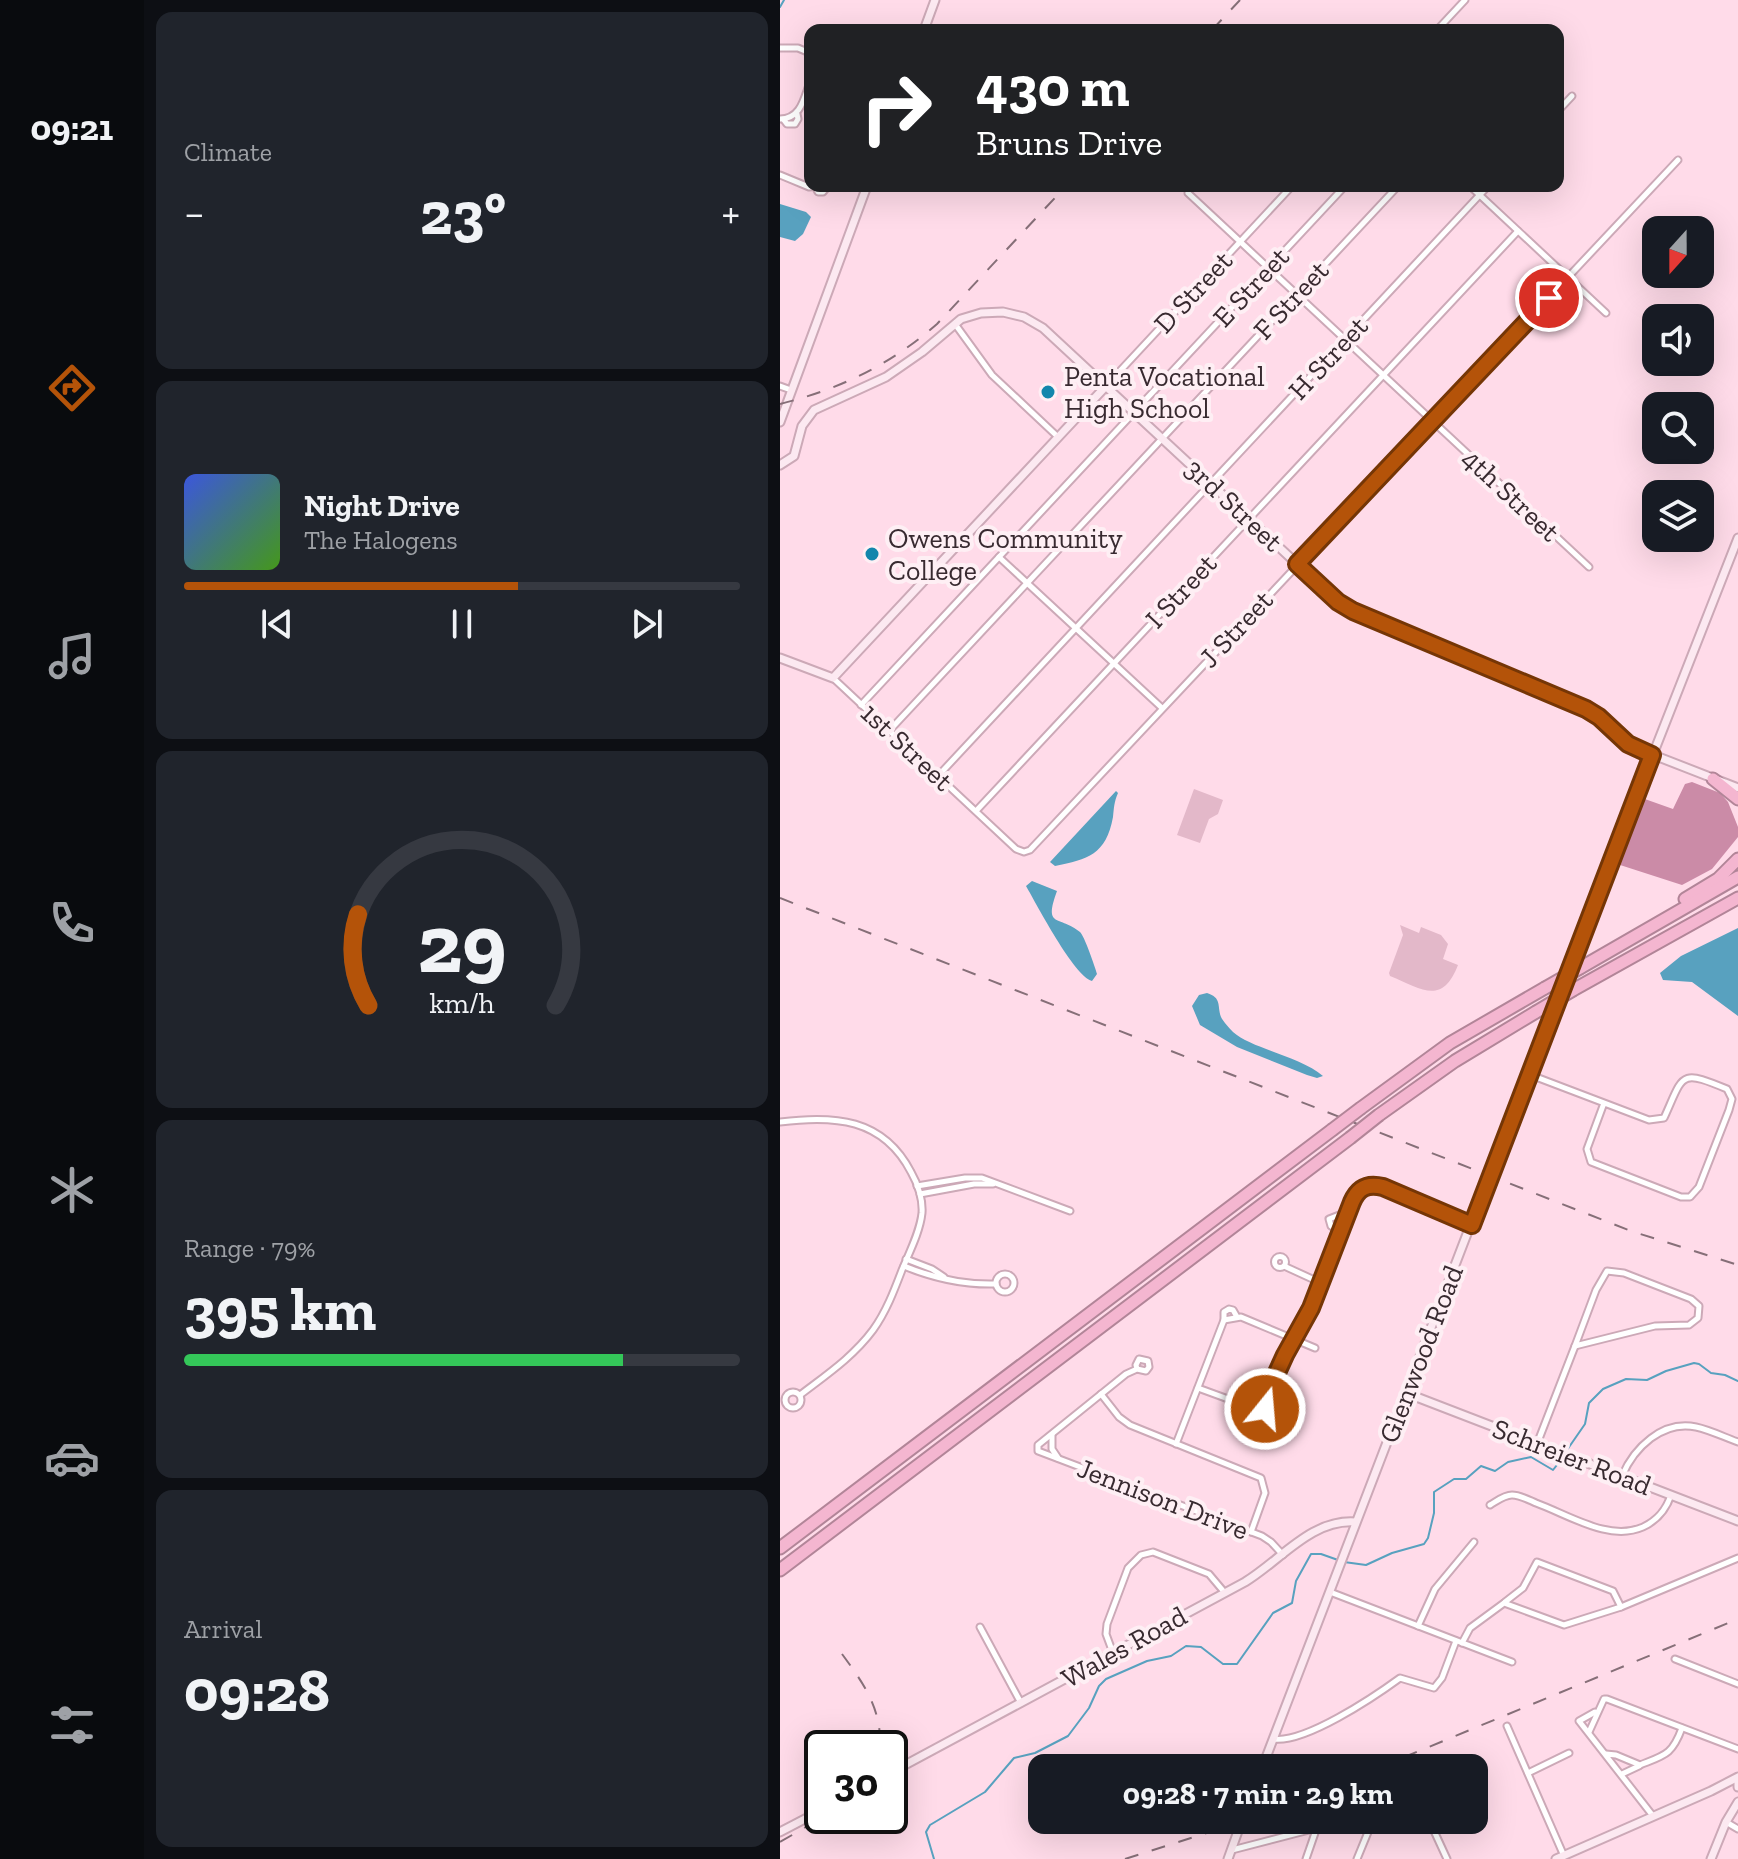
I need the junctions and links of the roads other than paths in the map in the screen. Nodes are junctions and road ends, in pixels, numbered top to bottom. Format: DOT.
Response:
graph roads {
  1 [pos="935,0"];
  2 [pos="1465,0"];
  3 [pos="926,24"];
  4 [pos="1443,24"];
  5 [pos="780,48"];
  6 [pos="804,50"];
  7 [pos="1572,96"];
  8 [pos="804,97"];
  9 [pos="1564,105"];
  10 [pos="782,119"];
  11 [pos="1678,160"];
  12 [pos="780,175"];
  13 [pos="804,181"];
  14 [pos="865,192"];
  15 [pos="1286,192"];
  16 [pos="1339,192"];
  17 [pos="1392,192"];
  18 [pos="1477,192"];
  19 [pos="1483,192"];
  20 [pos="1188,193"];
  21 [pos="1480,195"];
  22 [pos="1518,231"];
  23 [pos="1240,242"];
  24 [pos="1269,268"];
  25 [pos="1568,278"];
  26 [pos="1297,294"];
  27 [pos="1606,313"];
  28 [pos="955,324"];
  29 [pos="1345,340"];
  30 [pos="1383,375"];
  31 [pos="780,386"];
  32 [pos="1106,386"];
  33 [pos="791,390"];
  34 [pos="1134,412"];
  35 [pos="1431,421"];
  36 [pos="780,422"];
  37 [pos="1058,437"];
  38 [pos="1162,439"];
  39 [pos="780,465"];
  40 [pos="1210,484"];
  41 [pos="1249,519"];
  42 [pos="1738,538"];
  43 [pos="999,557"];
  44 [pos="1297,564"];
  45 [pos="1589,567"];
  46 [pos="1027,583"];
  47 [pos="1076,628"];
  48 [pos="780,658"];
  49 [pos="1114,664"];
  50 [pos="833,678"];
  51 [pos="861,705"];
  52 [pos="1162,708"];
  53 [pos="889,731"];
  54 [pos="1652,755"];
  55 [pos="938,776"];
  56 [pos="1713,779"];
  57 [pos="1738,788"];
  58 [pos="1738,799"];
  59 [pos="976,811"];
  60 [pos="1024,852"];
  61 [pos="1738,859"];
  62 [pos="1738,877"];
  63 [pos="1738,898"];
  64 [pos="1738,906"];
  65 [pos="1692,925"];
  66 [pos="1602,955"];
  67 [pos="1528,1074"];
  68 [pos="1604,1103"];
  69 [pos="780,1122"];
  70 [pos="919,1190"];
  71 [pos="1070,1211"];
  72 [pos="1348,1211"];
  73 [pos="1472,1225"];
  74 [pos="1340,1232"];
  75 [pos="905,1263"];
  76 [pos="1284,1266"];
  77 [pos="1321,1283"];
  78 [pos="996,1284"];
  79 [pos="1294,1339"];
  80 [pos="1575,1346"];
  81 [pos="1315,1348"];
  82 [pos="1137,1369"];
  83 [pos="1198,1388"];
  84 [pos="1406,1393"];
  85 [pos="1101,1394"];
  86 [pos="800,1395"];
  87 [pos="1052,1434"];
  88 [pos="1738,1442"];
  89 [pos="1176,1444"];
  90 [pos="1537,1444"];
  91 [pos="1058,1459"];
  92 [pos="1622,1476"];
  93 [pos="1671,1495"];
  94 [pos="1490,1505"];
  95 [pos="1738,1521"];
  96 [pos="1355,1522"];
  97 [pos="1251,1532"];
  98 [pos="1474,1542"];
  99 [pos="780,1548"];
  100 [pos="1283,1556"];
  101 [pos="1738,1558"];
  102 [pos="780,1570"];
  103 [pos="1329,1591"];
  104 [pos="1225,1593"];
  105 [pos="1504,1603"];
  106 [pos="1621,1607"];
  107 [pos="1418,1626"];
  108 [pos="980,1627"];
  109 [pos="1459,1642"];
  110 [pos="1113,1653"];
  111 [pos="1675,1659"];
  112 [pos="1512,1662"];
  113 [pos="1738,1684"];
  114 [pos="1021,1703"];
  115 [pos="1596,1712"];
  116 [pos="1507,1726"];
  117 [pos="1682,1728"];
  118 [pos="1589,1732"];
  119 [pos="1272,1739"];
  120 [pos="1738,1749"];
  121 [pos="1569,1753"];
  122 [pos="1267,1754"];
  123 [pos="1606,1754"];
  124 [pos="908,1763"];
  125 [pos="1640,1765"];
  126 [pos="1528,1773"];
  127 [pos="1622,1774"];
  128 [pos="1738,1778"];
  129 [pos="1738,1788"];
  130 [pos="1711,1791"];
  131 [pos="1738,1796"];
  132 [pos="1738,1802"];
  133 [pos="1653,1816"];
  134 [pos="804,1819"];
  135 [pos="1727,1820"];
  136 [pos="1738,1829"];
  137 [pos="780,1832"];
  138 [pos="1237,1834"];
  139 [pos="1367,1834"];
  140 [pos="1435,1834"];
  141 [pos="1229,1855"];
  142 [pos="1560,1857"];
  143 [pos="1306,1859"];
  144 [pos="1357,1859"];
  145 [pos="1447,1859"];
  146 [pos="1711,1859"];
  1 -- 3 [label="street"];
  2 -- 4 [label="street"];
  5 -- 6 [label="street"];
  7 -- 9 [label="street"];
  8 -- 10 [label="street"];
  11 -- 25 [label="street, J Street"];
  12 -- 13 [label="street"];
  14 -- 33 [label="street"];
  15 -- 23 [label="street, D Street"];
  16 -- 24 [label="street, E Street"];
  17 -- 26 [label="street, F Street"];
  18 -- 21 [label="street"];
  19 -- 21 [label="street, H Street"];
  20 -- 23 [label="street, 4th Street"];
  21 -- 22 [label="street"];
  21 -- 29 [label="street, H Street"];
  22 -- 25 [label="street"];
  22 -- 30 [label="street, I Street"];
  23 -- 24 [label="street, 4th Street"];
  23 -- 32 [label="street, D Street"];
  24 -- 26 [label="street, 4th Street"];
  24 -- 34 [label="street, E Street"];
  25 -- 27 [label="street"];
  25 -- 35 [label="street, J Street"];
  26 -- 29 [label="street, 4th Street"];
  26 -- 38 [label="street, F Street"];
  28 -- 32 [label="street, 3rd Street"];
  28 -- 37 [label="street"];
  28 -- 39 [label="street, 3rd Street"];
  29 -- 30 [label="street, 4th Street"];
  29 -- 40 [label="street, H Street"];
  30 -- 35 [label="street, 4th Street"];
  30 -- 41 [label="street, I Street"];
  31 -- 33 [label="street"];
  32 -- 34 [label="street, 3rd Street"];
  32 -- 37 [label="street, D Street"];
  33 -- 36 [label="street"];
  34 -- 38 [label="street, 3rd Street"];
  34 -- 43 [label="street, E Street"];
  35 -- 44 [label="street, J Street"];
  35 -- 45 [label="street, 4th Street"];
  37 -- 50 [label="street, D Street"];
  38 -- 40 [label="street, 3rd Street"];
  38 -- 46 [label="street, F Street"];
  40 -- 41 [label="street, 3rd Street"];
  40 -- 47 [label="street, H Street"];
  41 -- 44 [label="street, 3rd Street"];
  41 -- 49 [label="street, I Street"];
  42 -- 54 [label="street, Glenwood Road"];
  43 -- 46 [label="street"];
  43 -- 51 [label="street, E Street"];
  44 -- 52 [label="street, J Street"];
  44 -- 54 [label="street, 3rd Street"];
  46 -- 47 [label="street"];
  46 -- 53 [label="street, F Street"];
  47 -- 49 [label="street"];
  47 -- 55 [label="street, H Street"];
  48 -- 50 [label="street, 1st Street"];
  49 -- 52 [label="street"];
  49 -- 59 [label="street, I Street"];
  50 -- 51 [label="street, 1st Street"];
  51 -- 53 [label="street, 1st Street"];
  52 -- 60 [label="street, J Street"];
  53 -- 55 [label="street, 1st Street"];
  54 -- 56 [label="street, 3rd Street"];
  54 -- 67 [label="street, Glenwood Road"];
  55 -- 59 [label="street, 1st Street"];
  56 -- 57 [label="street, 3rd Street"];
  56 -- 58 [label="highway"];
  59 -- 60 [label="street, 1st Street"];
  61 -- 66 [label="highway"];
  62 -- 66 [label="highway"];
  63 -- 65 [label="highway"];
  64 -- 65 [label="highway"];
  65 -- 102 [label="highway, bridge"];
  66 -- 99 [label="highway, bridge"];
  67 -- 68 [label="street"];
  67 -- 73 [label="street, Glenwood Road"];
  68 -- 68 [label="street"];
  69 -- 70 [label="street"];
  70 -- 71 [label="street"];
  70 -- 75 [label="street"];
  72 -- 73 [label="street"];
  72 -- 74 [label="street"];
  72 -- 74 [label="street"];
  73 -- 84 [label="street, Glenwood Road"];
  74 -- 77 [label="street"];
  75 -- 78 [label="street"];
  75 -- 86 [label="street"];
  76 -- 77 [label="street"];
  77 -- 79 [label="street"];
  79 -- 81 [label="street"];
  79 -- 83 [label="street"];
  79 -- 83 [label="street"];
  80 -- 80 [label="street"];
  80 -- 90 [label="street"];
  82 -- 85 [label="street"];
  83 -- 89 [label="street"];
  84 -- 90 [label="street, Schreier Road"];
  84 -- 96 [label="street, Glenwood Road"];
  85 -- 87 [label="street"];
  85 -- 89 [label="street"];
  87 -- 91 [label="street"];
  87 -- 91 [label="street, Jennison Drive"];
  88 -- 92 [label="street"];
  89 -- 97 [label="street"];
  90 -- 92 [label="street, Schreier Road"];
  91 -- 97 [label="street, Jennison Drive"];
  92 -- 93 [label="street, Schreier Road"];
  93 -- 94 [label="street"];
  93 -- 95 [label="street, Schreier Road"];
  96 -- 100 [label="street, Wales Road"];
  96 -- 103 [label="street, Glenwood Road"];
  97 -- 100 [label="street, Jennison Drive"];
  98 -- 107 [label="street"];
  100 -- 104 [label="street, Wales Road"];
  101 -- 106 [label="street"];
  103 -- 107 [label="street"];
  103 -- 119 [label="street, Glenwood Road"];
  104 -- 110 [label="street, Wales Road"];
  104 -- 110 [label="street"];
  105 -- 106 [label="street"];
  105 -- 106 [label="street"];
  105 -- 109 [label="street"];
  107 -- 109 [label="street"];
  108 -- 114 [label="street"];
  109 -- 112 [label="street"];
  109 -- 119 [label="street"];
  110 -- 114 [label="street, Wales Road"];
  111 -- 113 [label="street"];
  114 -- 124 [label="street, Wales Road"];
  115 -- 117 [label="street"];
  115 -- 118 [label="street"];
  115 -- 118 [label="street"];
  116 -- 126 [label="street"];
  117 -- 120 [label="street"];
  117 -- 125 [label="street"];
  118 -- 123 [label="street"];
  119 -- 122 [label="street, Glenwood Road"];
  121 -- 126 [label="street"];
  123 -- 125 [label="street"];
  123 -- 127 [label="street"];
  125 -- 127 [label="street"];
  126 -- 142 [label="street"];
  127 -- 133 [label="street"];
  128 -- 129 [label="street"];
  128 -- 130 [label="street"];
  129 -- 130 [label="street"];
  130 -- 133 [label="street"];
  131 -- 135 [label="street"];
  132 -- 135 [label="street"];
  133 -- 142 [label="street"];
  134 -- 137 [label="street"];
  135 -- 136 [label="street"];
  135 -- 146 [label="street"];
  138 -- 141 [label="street"];
  139 -- 144 [label="street"];
  140 -- 145 [label="street"];
  141 -- 143 [label="street"];
}
